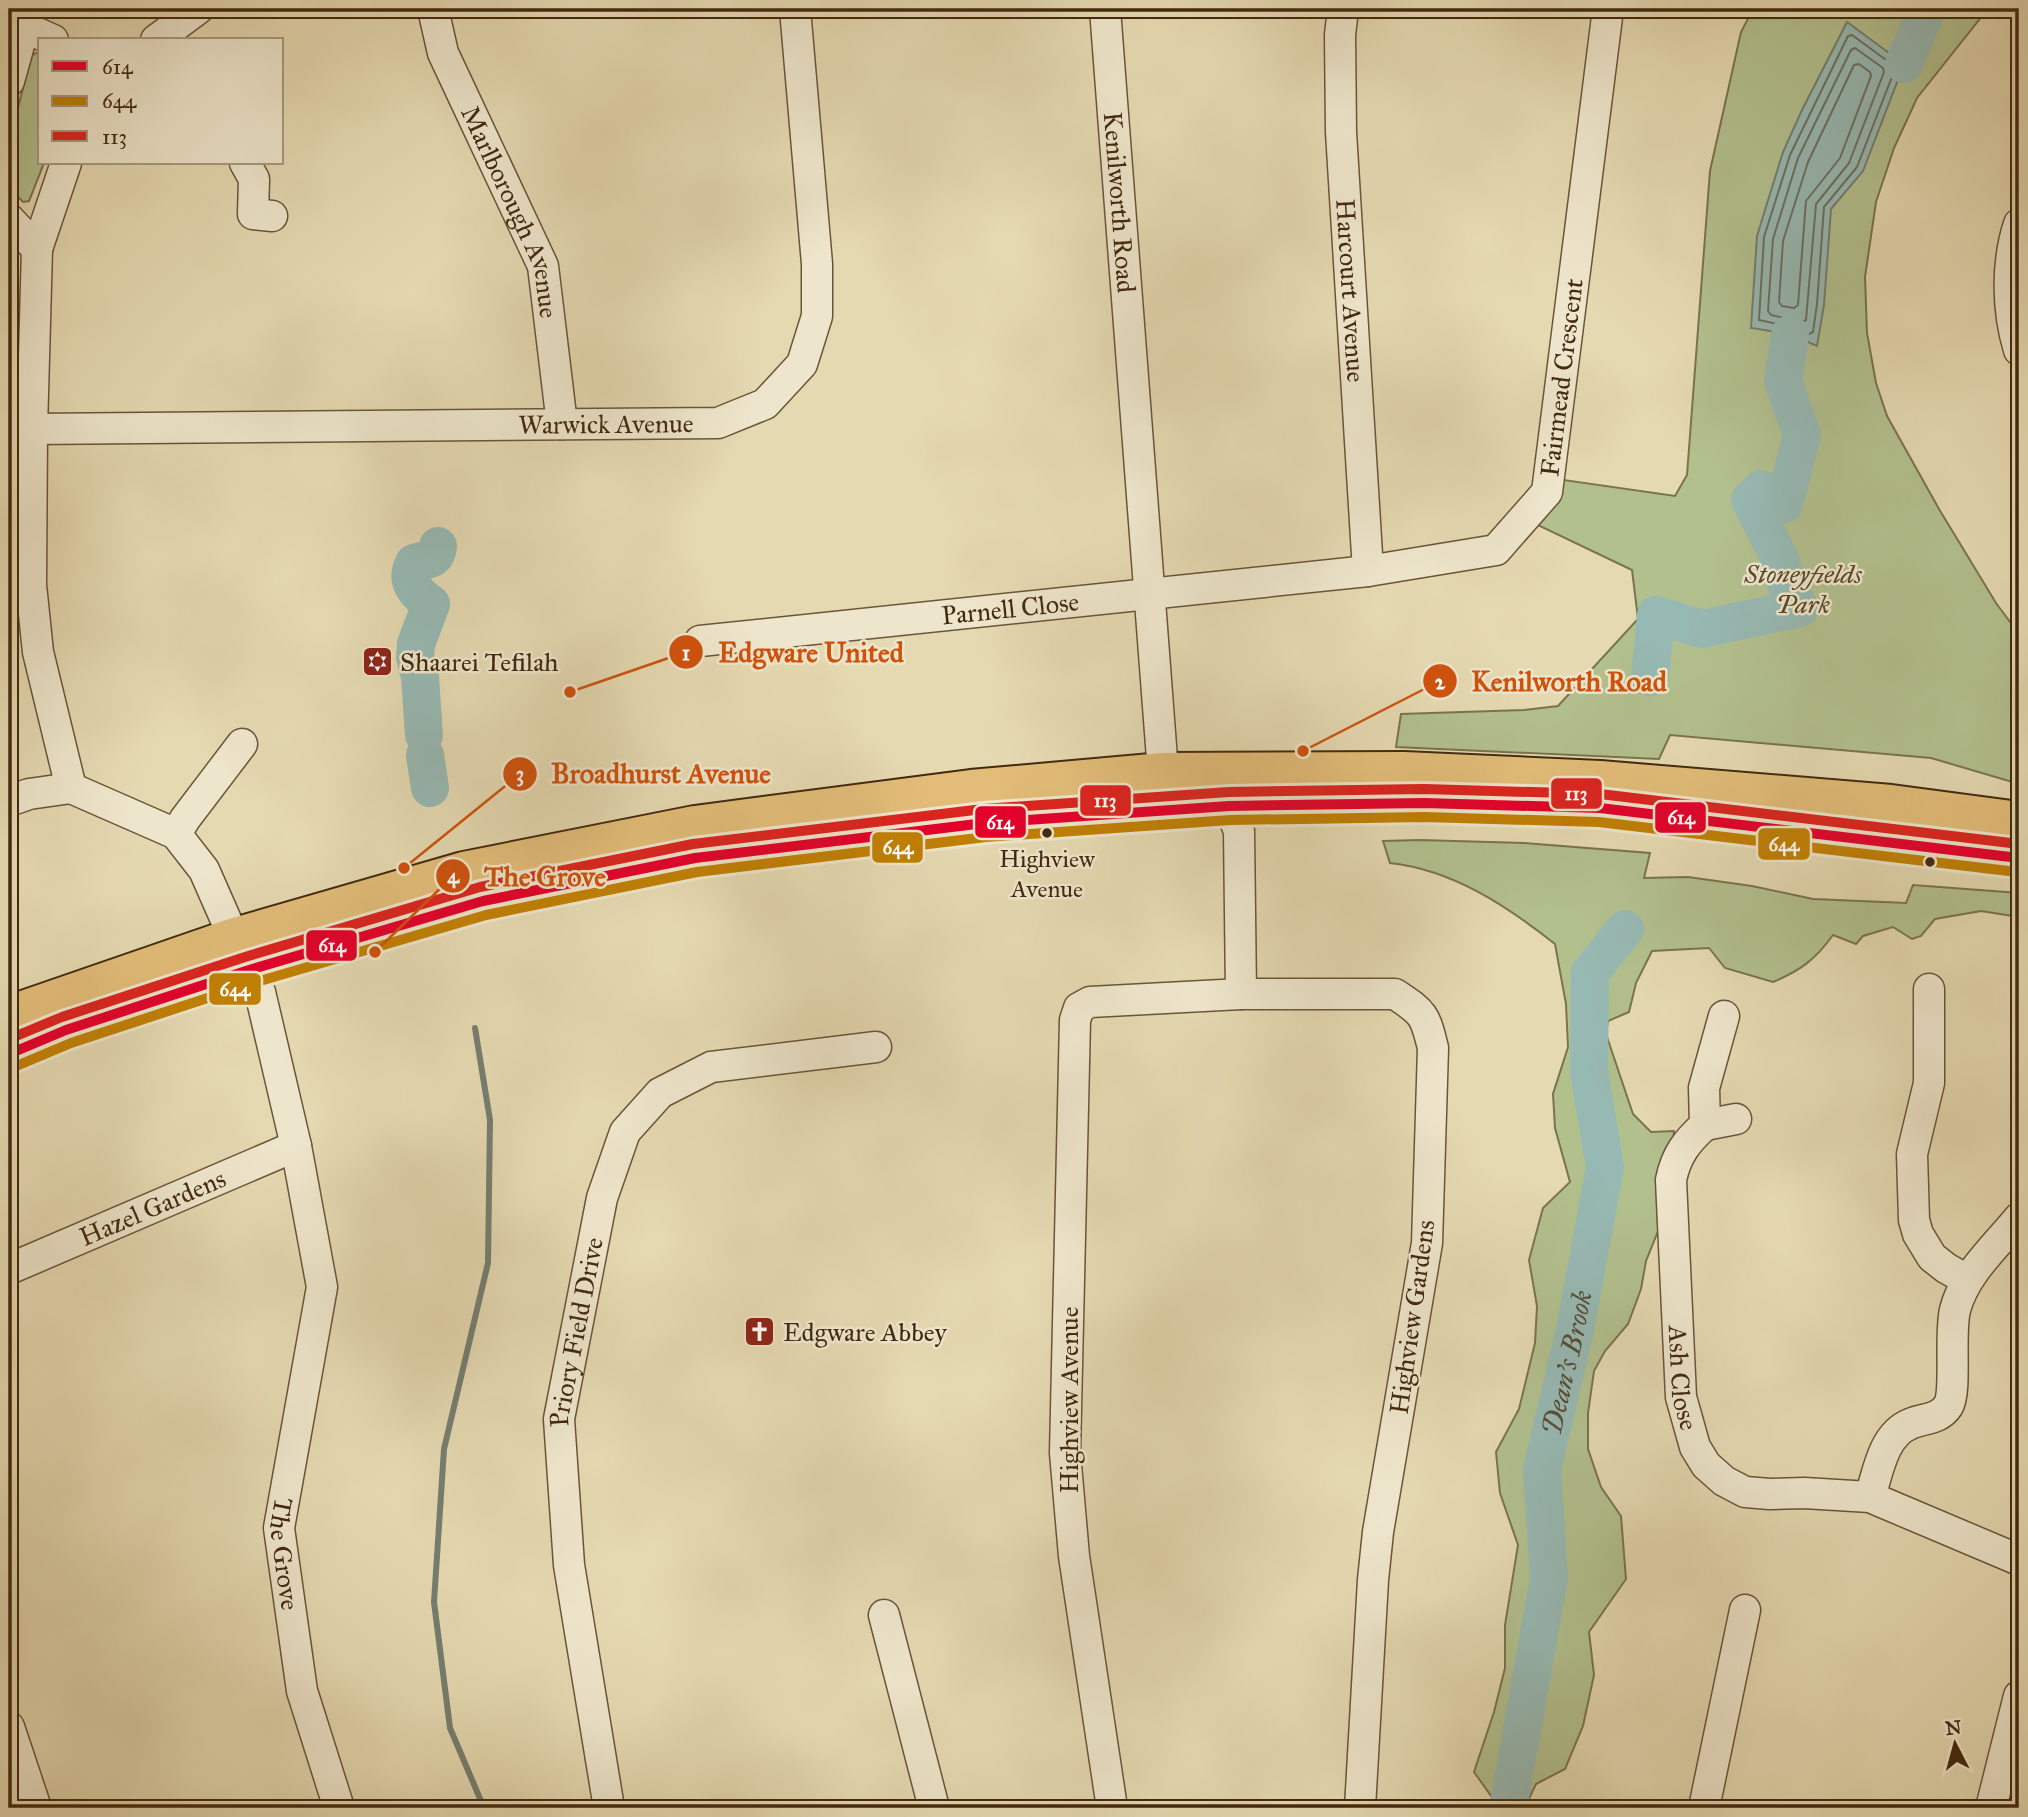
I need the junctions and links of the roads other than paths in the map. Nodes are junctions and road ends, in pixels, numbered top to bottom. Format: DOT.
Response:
graph roads {
  1 [pos="198,9"];
  2 [pos="433,9"];
  3 [pos="795,9"];
  4 [pos="1105,9"];
  5 [pos="1343,9"];
  6 [pos="1608,9"];
  7 [pos="25,18"];
  8 [pos="50,38"];
  9 [pos="159,38"];
  10 [pos="9,81"];
  11 [pos="66,164"];
  12 [pos="246,164"];
  13 [pos="272,216"];
  14 [pos="9,219"];
  15 [pos="2019,224"];
  16 [pos="37,249"];
  17 [pos="2019,350"];
  18 [pos="562,424"];
  19 [pos="32,429"];
  20 [pos="1368,571"];
  21 [pos="1151,595"];
  22 [pos="700,641"];
  23 [pos="242,744"];
  24 [pos="1163,772"];
  25 [pos="71,788"];
  26 [pos="9,801"];
  27 [pos="1229,806"];
  28 [pos="2019,821"];
  29 [pos="176,834"];
  30 [pos="2019,858"];
  31 [pos="240,954"];
  32 [pos="1929,989"];
  33 [pos="1241,994"];
  34 [pos="9,1015"];
  35 [pos="1724,1016"];
  36 [pos="876,1047"];
  37 [pos="9,1054"];
  38 [pos="1736,1119"];
  39 [pos="1705,1125"];
  40 [pos="296,1146"];
  41 [pos="2019,1218"];
  42 [pos="9,1269"];
  43 [pos="1967,1280"];
  44 [pos="1870,1497"];
  45 [pos="2019,1560"];
  46 [pos="1745,1610"];
  47 [pos="884,1615"];
  48 [pos="2019,1696"];
  49 [pos="9,1727"];
  50 [pos="36,1808"];
  51 [pos="339,1808"];
  52 [pos="609,1808"];
  53 [pos="934,1808"];
  54 [pos="1112,1808"];
  55 [pos="1360,1808"];
  56 [pos="1704,1808"];
  57 [pos="1991,1808"];
  1 -- 9 [label="street"];
  2 -- 18 [label="street, Marlborough Avenue"];
  3 -- 18 [label="street, Warwick Avenue"];
  4 -- 21 [label="street, Kenilworth Road"];
  5 -- 20 [label="street, Harcourt Avenue"];
  6 -- 20 [label="street, Fairmead Crescent"];
  7 -- 8 [label="street"];
  7 -- 10 [label="street"];
  11 -- 16 [label="street"];
  12 -- 13 [label="street"];
  14 -- 16 [label="street"];
  15 -- 17 [label="street"];
  16 -- 19 [label="street"];
  18 -- 19 [label="street, Warwick Avenue"];
  19 -- 25 [label="street"];
  20 -- 21 [label="street, Fairmead Crescent"];
  21 -- 22 [label="street, Parnell Close"];
  21 -- 24 [label="street, Kenilworth Road"];
  23 -- 29 [label="street"];
  24 -- 28 [label="highway"];
  24 -- 31 [label="highway"];
  25 -- 26 [label="street"];
  25 -- 29 [label="street"];
  27 -- 30 [label="highway"];
  27 -- 31 [label="highway"];
  27 -- 33 [label="street"];
  29 -- 31 [label="street, The Grove"];
  31 -- 34 [label="highway"];
  31 -- 37 [label="highway"];
  31 -- 40 [label="street, The Grove"];
  32 -- 43 [label="street"];
  33 -- 54 [label="street, Highview Avenue"];
  33 -- 55 [label="street, Highview Gardens"];
  35 -- 39 [label="street"];
  36 -- 52 [label="street, Priory Field Drive"];
  38 -- 39 [label="street"];
  39 -- 44 [label="street, Ash Close"];
  40 -- 42 [label="street, Hazel Gardens"];
  40 -- 51 [label="street, The Grove"];
  41 -- 43 [label="street"];
  43 -- 44 [label="street"];
  44 -- 45 [label="street, Ash Close"];
  46 -- 56 [label="street"];
  47 -- 53 [label="street"];
  48 -- 57 [label="street"];
  49 -- 50 [label="street"];
}
